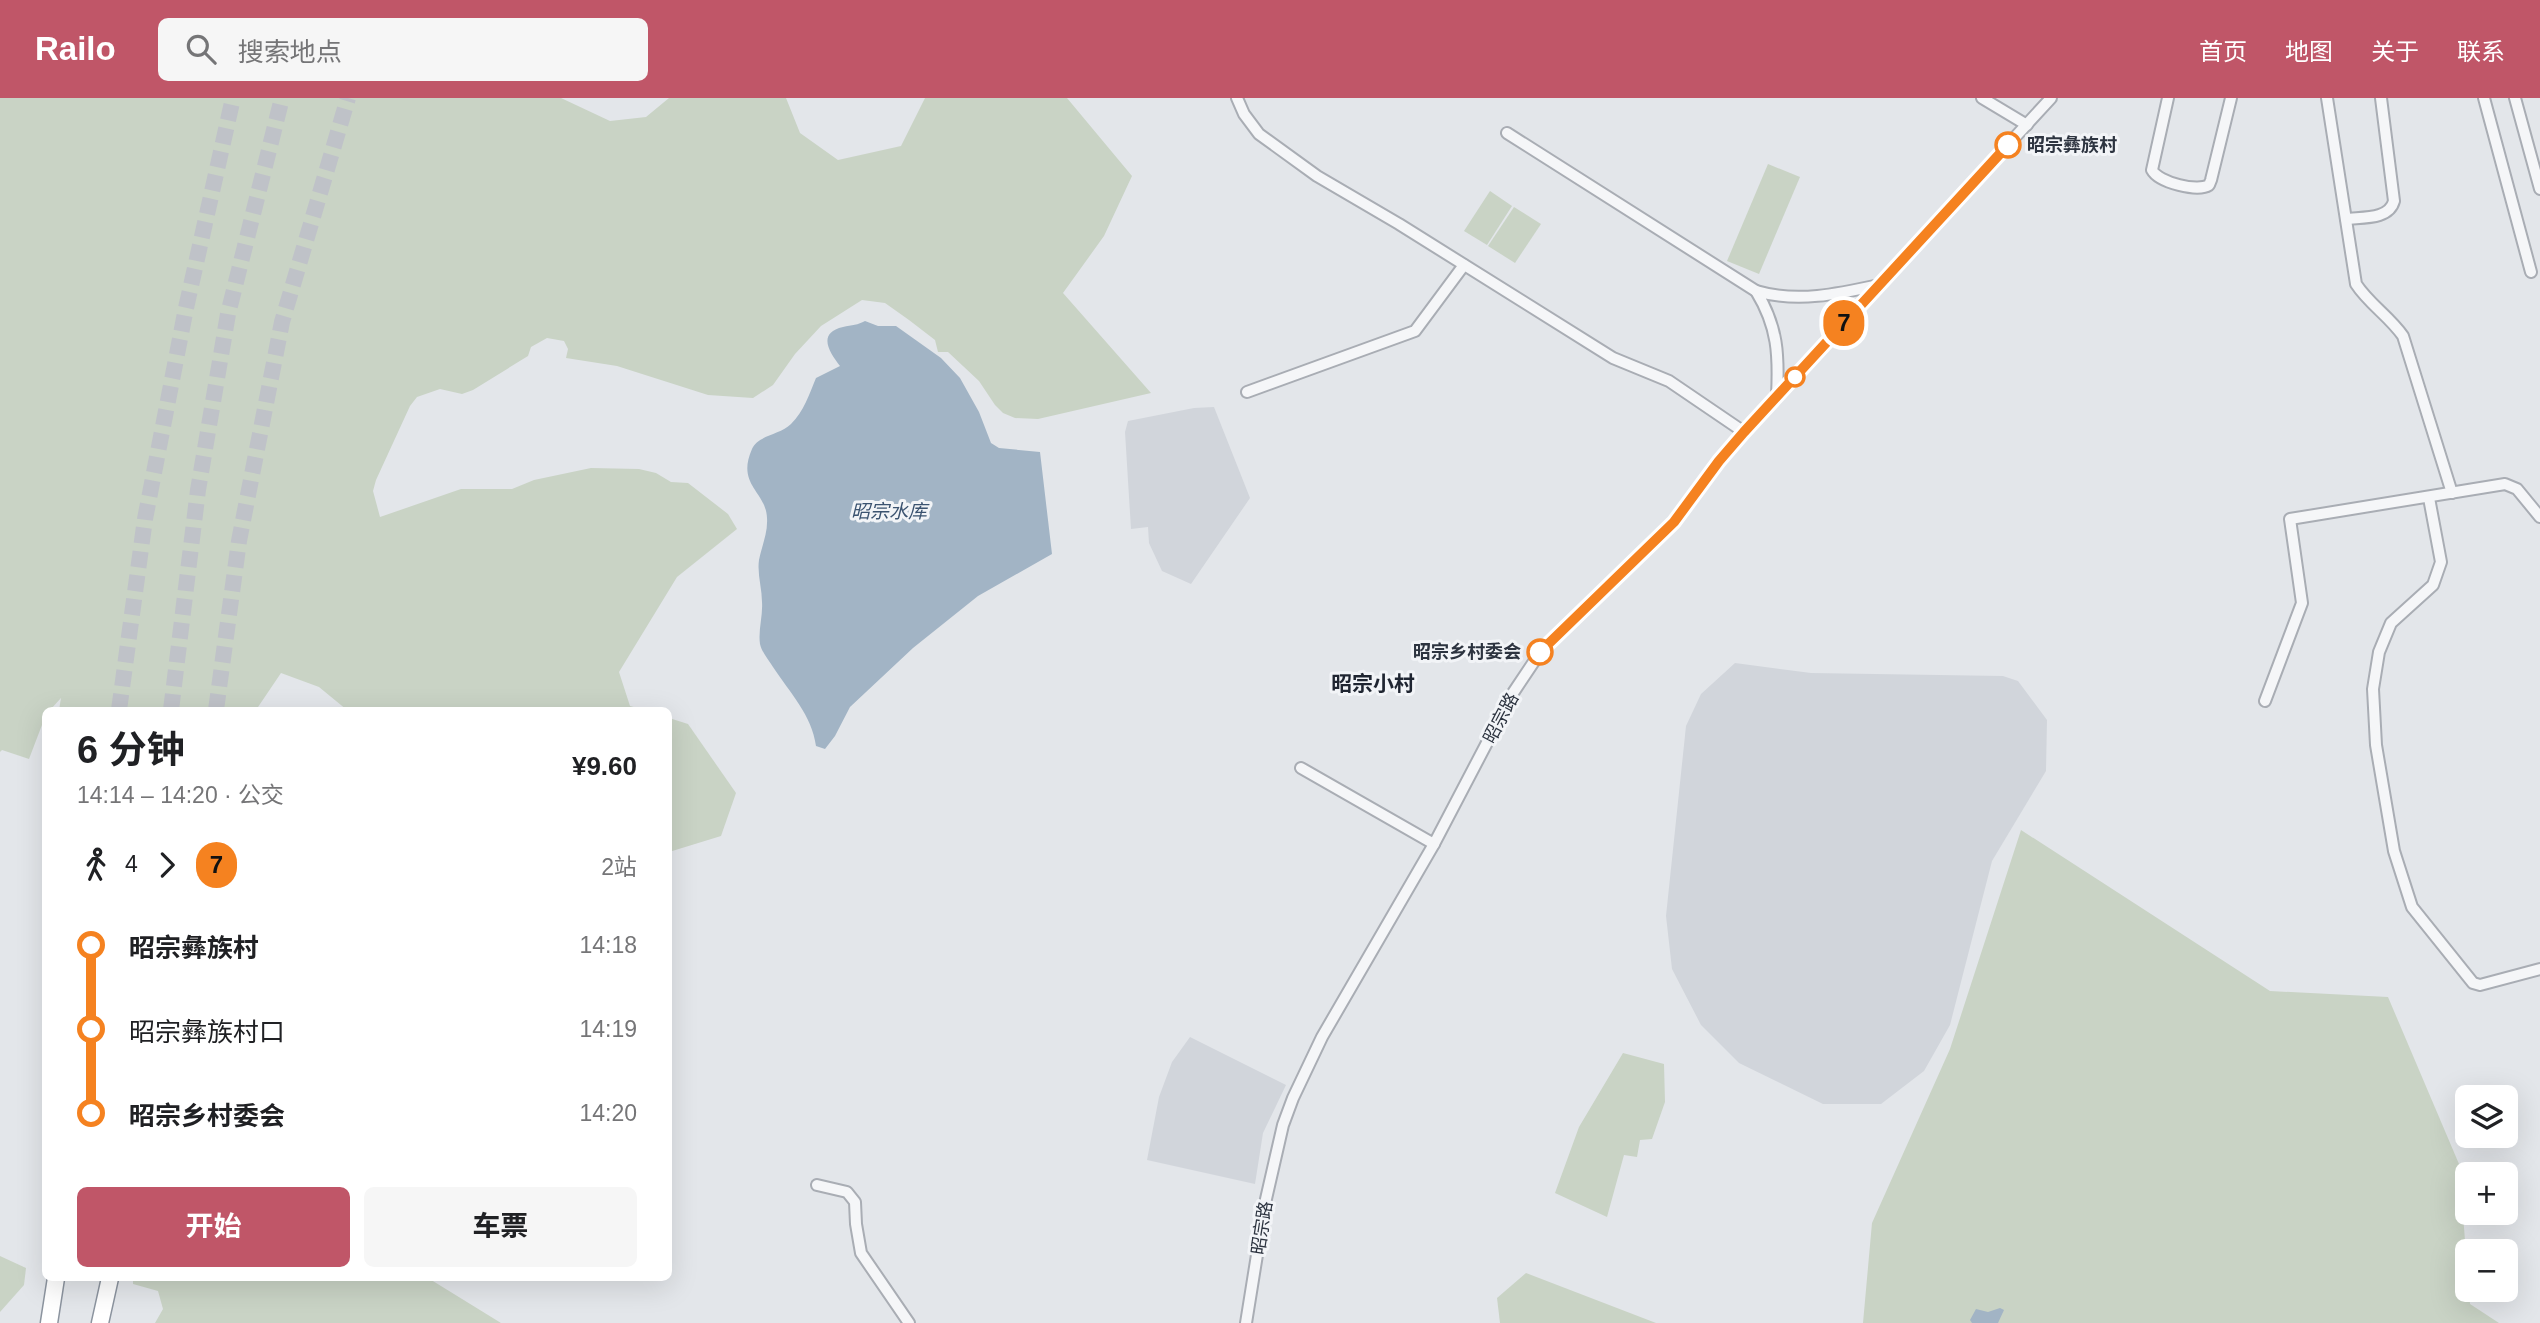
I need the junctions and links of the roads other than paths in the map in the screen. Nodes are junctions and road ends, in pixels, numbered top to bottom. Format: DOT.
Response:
graph roads {
  1 [pos="1237,98"];
  2 [pos="1982,98"];
  3 [pos="2051,98"];
  4 [pos="2168,98"];
  5 [pos="2231,98"];
  6 [pos="2327,98"];
  7 [pos="2381,98"];
  8 [pos="2484,98"];
  9 [pos="2515,98"];
  10 [pos="2027,125"];
  11 [pos="1507,133"];
  12 [pos="2540,189"];
  13 [pos="2346,219"];
  14 [pos="1464,265"];
  15 [pos="2531,272"];
  16 [pos="1879,285"];
  17 [pos="1756,291"];
  18 [pos="1247,392"];
  19 [pos="1777,396"];
  20 [pos="1744,432"];
  21 [pos="2452,493"];
  22 [pos="2429,498"];
  23 [pos="2540,517"];
  24 [pos="2265,701"];
  25 [pos="1301,768"];
  26 [pos="1434,844"];
  27 [pos="2540,969"];
  28 [pos="817,1185"];
  29 [pos="56,1281"];
  30 [pos="100,1281"];
  31 [pos="109,1281"];
  32 [pos="49,1323"];
  33 [pos="93,1323"];
  34 [pos="100,1323"];
  35 [pos="909,1323"];
  36 [pos="1247,1323"];
  1 -- 14 [label="street"];
  2 -- 10 [label="street"];
  3 -- 10 [label="street, 昭宗路"];
  4 -- 5 [label="street"];
  6 -- 13 [label="street"];
  7 -- 13 [label="street"];
  8 -- 15 [label="street"];
  9 -- 12 [label="street"];
  10 -- 16 [label="street, 昭宗路"];
  11 -- 17 [label="street"];
  13 -- 21 [label="street"];
  14 -- 18 [label="street"];
  14 -- 20 [label="street"];
  16 -- 17 [label="street"];
  16 -- 19 [label="street, 昭宗路"];
  17 -- 19 [label="street"];
  19 -- 20 [label="street, 昭宗路"];
  20 -- 26 [label="street, 昭宗路"];
  21 -- 22 [label="street"];
  21 -- 23 [label="street"];
  22 -- 24 [label="street"];
  22 -- 27 [label="street"];
  25 -- 26 [label="street"];
  26 -- 36 [label="street, 昭宗路"];
  28 -- 35 [label="street"];
  29 -- 32 [label="highway"];
  30 -- 33 [label="highway"];
  31 -- 34 [label="highway"];
}
